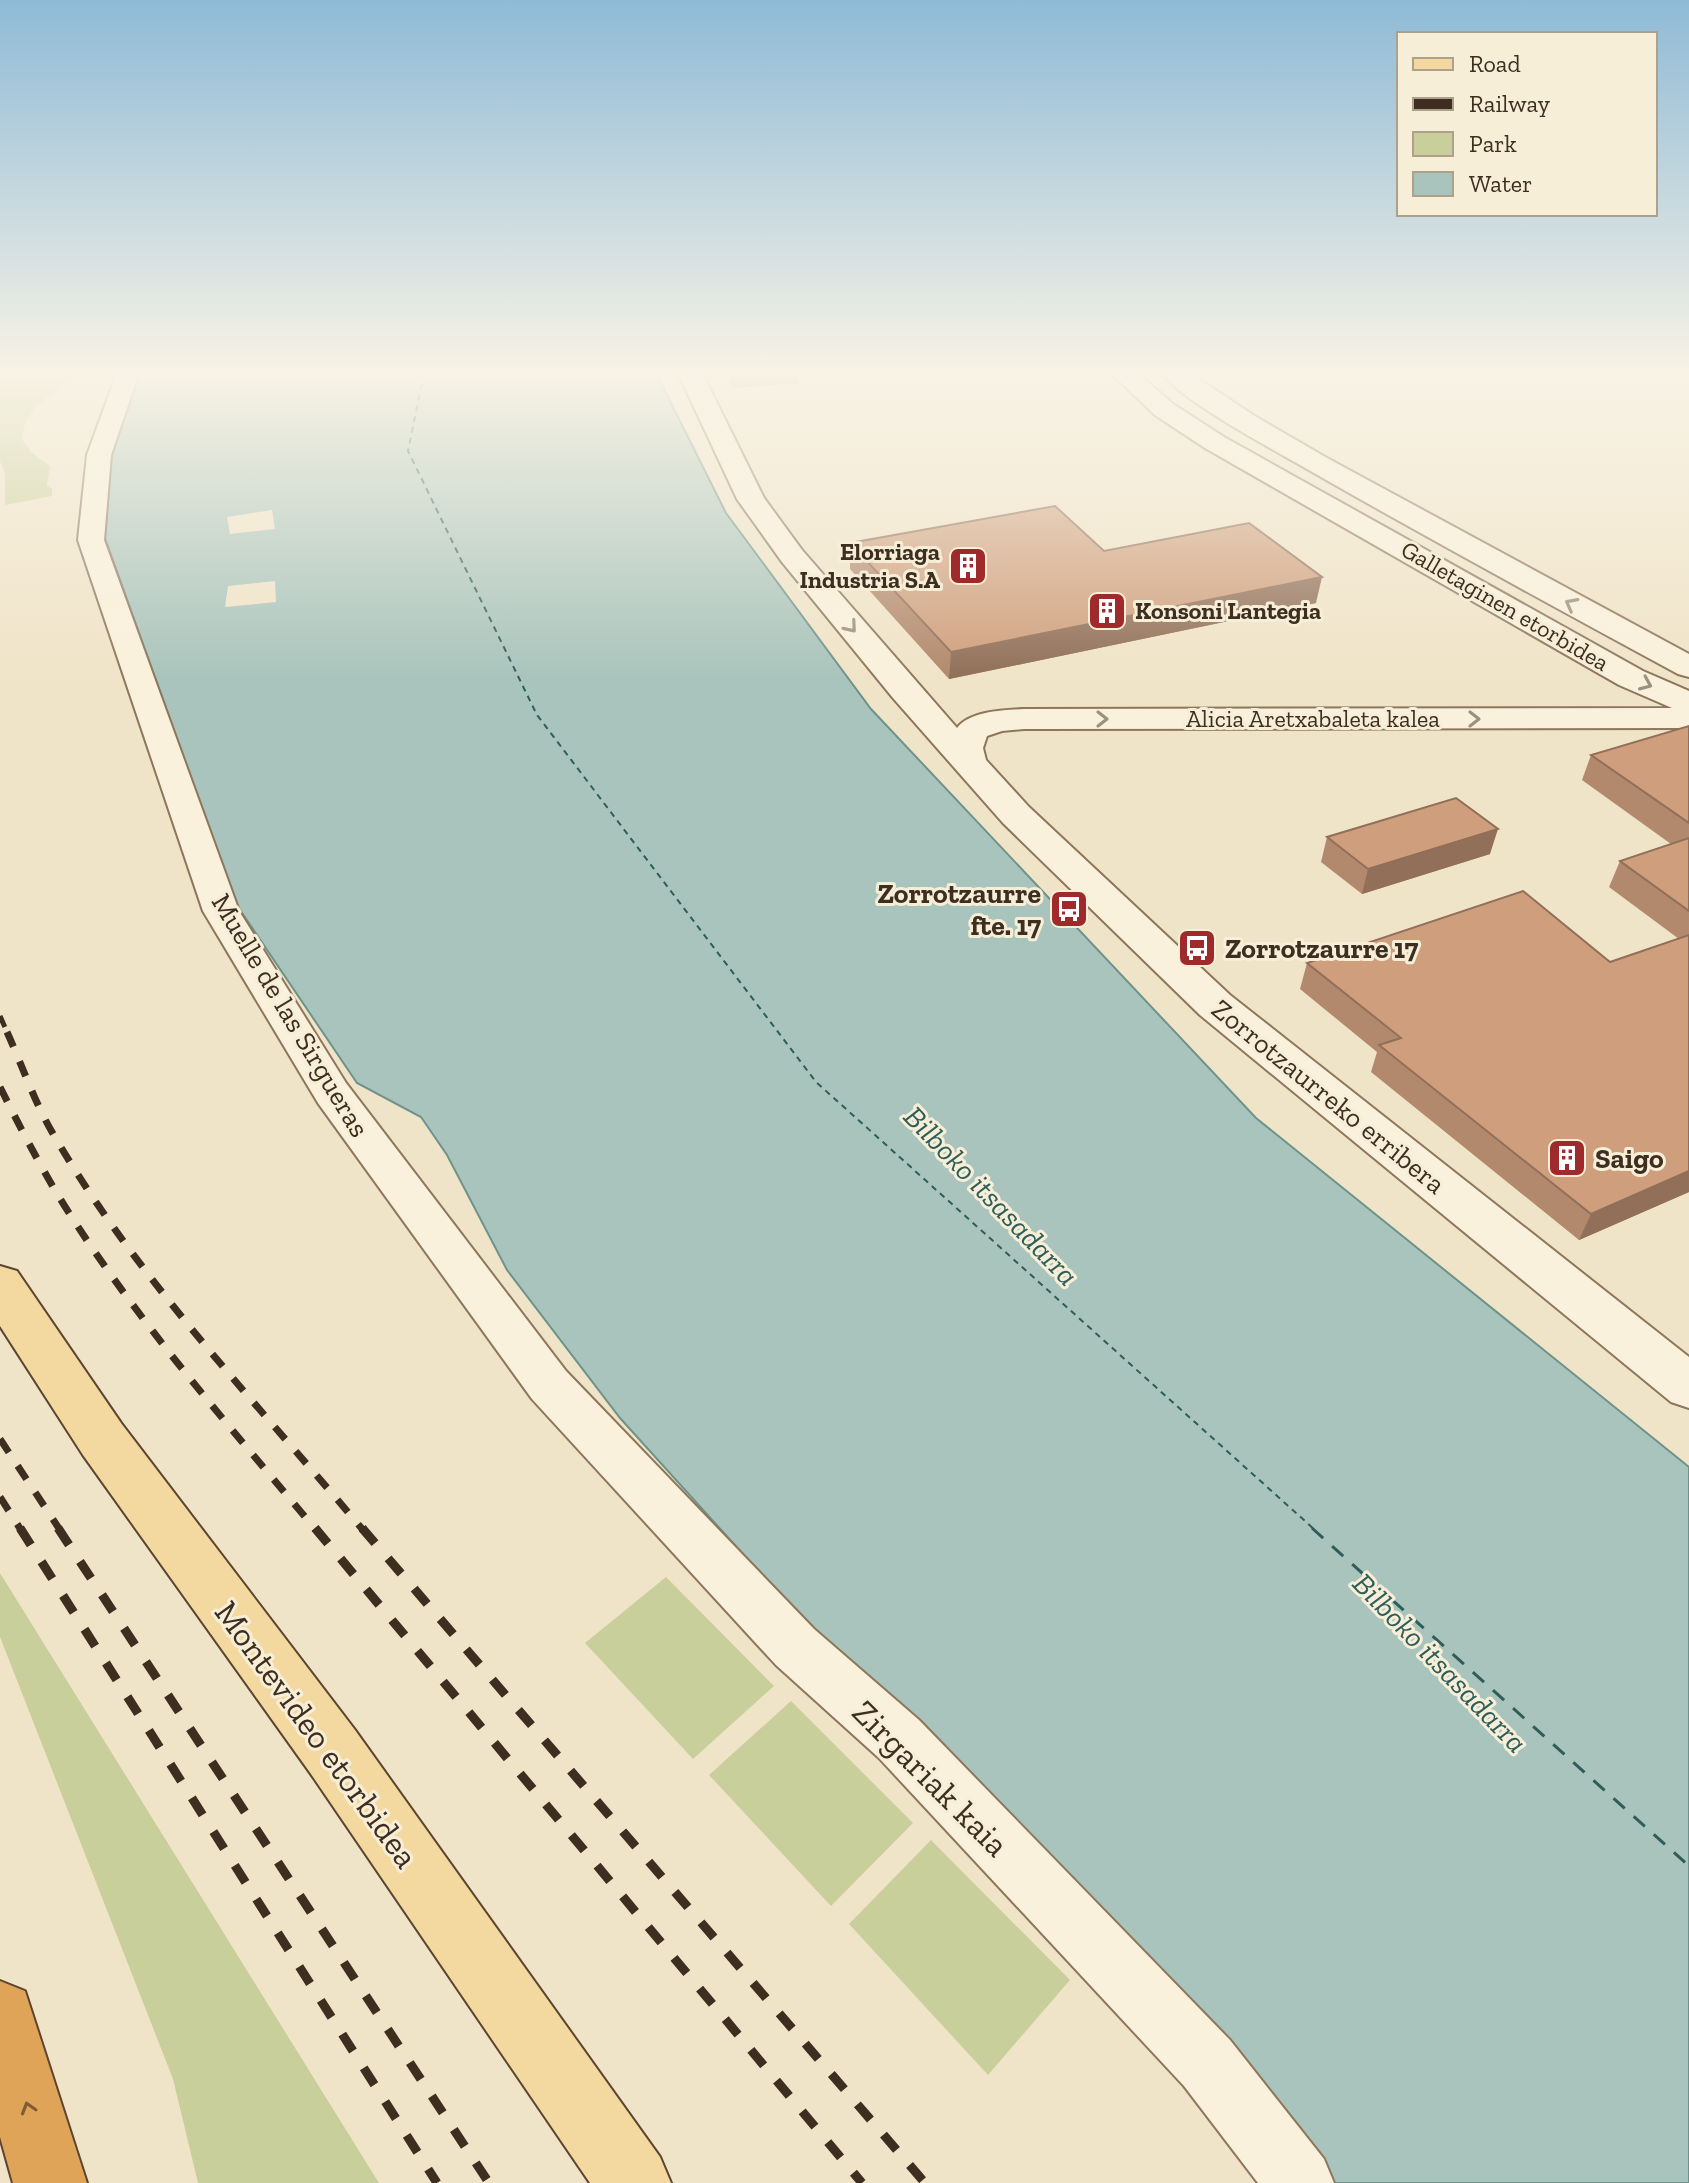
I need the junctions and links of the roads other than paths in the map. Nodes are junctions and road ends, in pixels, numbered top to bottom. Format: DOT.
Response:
graph roads {
  1 [pos="97,475"];
  2 [pos="739,475"];
  3 [pos="1273,475"];
  4 [pos="1337,475"];
  5 [pos="1689,667"];
  6 [pos="1689,703"];
  7 [pos="1689,718"];
  8 [pos="976,743"];
  9 [pos="0,1285"];
  10 [pos="549,1385"];
  11 [pos="1689,1387"];
  12 [pos="0,2016"];
  13 [pos="50,2183"];
  14 [pos="634,2183"];
  15 [pos="1300,2183"];
  1 -- 10 [label="street, Muelle de las Sirgueras"];
  2 -- 8 [label="street, Zorrotzaurreko erribera, one-way"];
  3 -- 6 [label="street, Galletaginen etorbidea, one-way"];
  5 -- 4 [label="street, Galletaginen etorbidea, one-way"];
  8 -- 7 [label="street, Alicia Aretxabaleta kalea, one-way"];
  8 -- 11 [label="street, Zorrotzaurreko erribera"];
  9 -- 14 [label="main road, Montevideo etorbidea"];
  10 -- 15 [label="street, Zirgariak kaia"];
  13 -- 12 [label="highway, one-way"];
}
